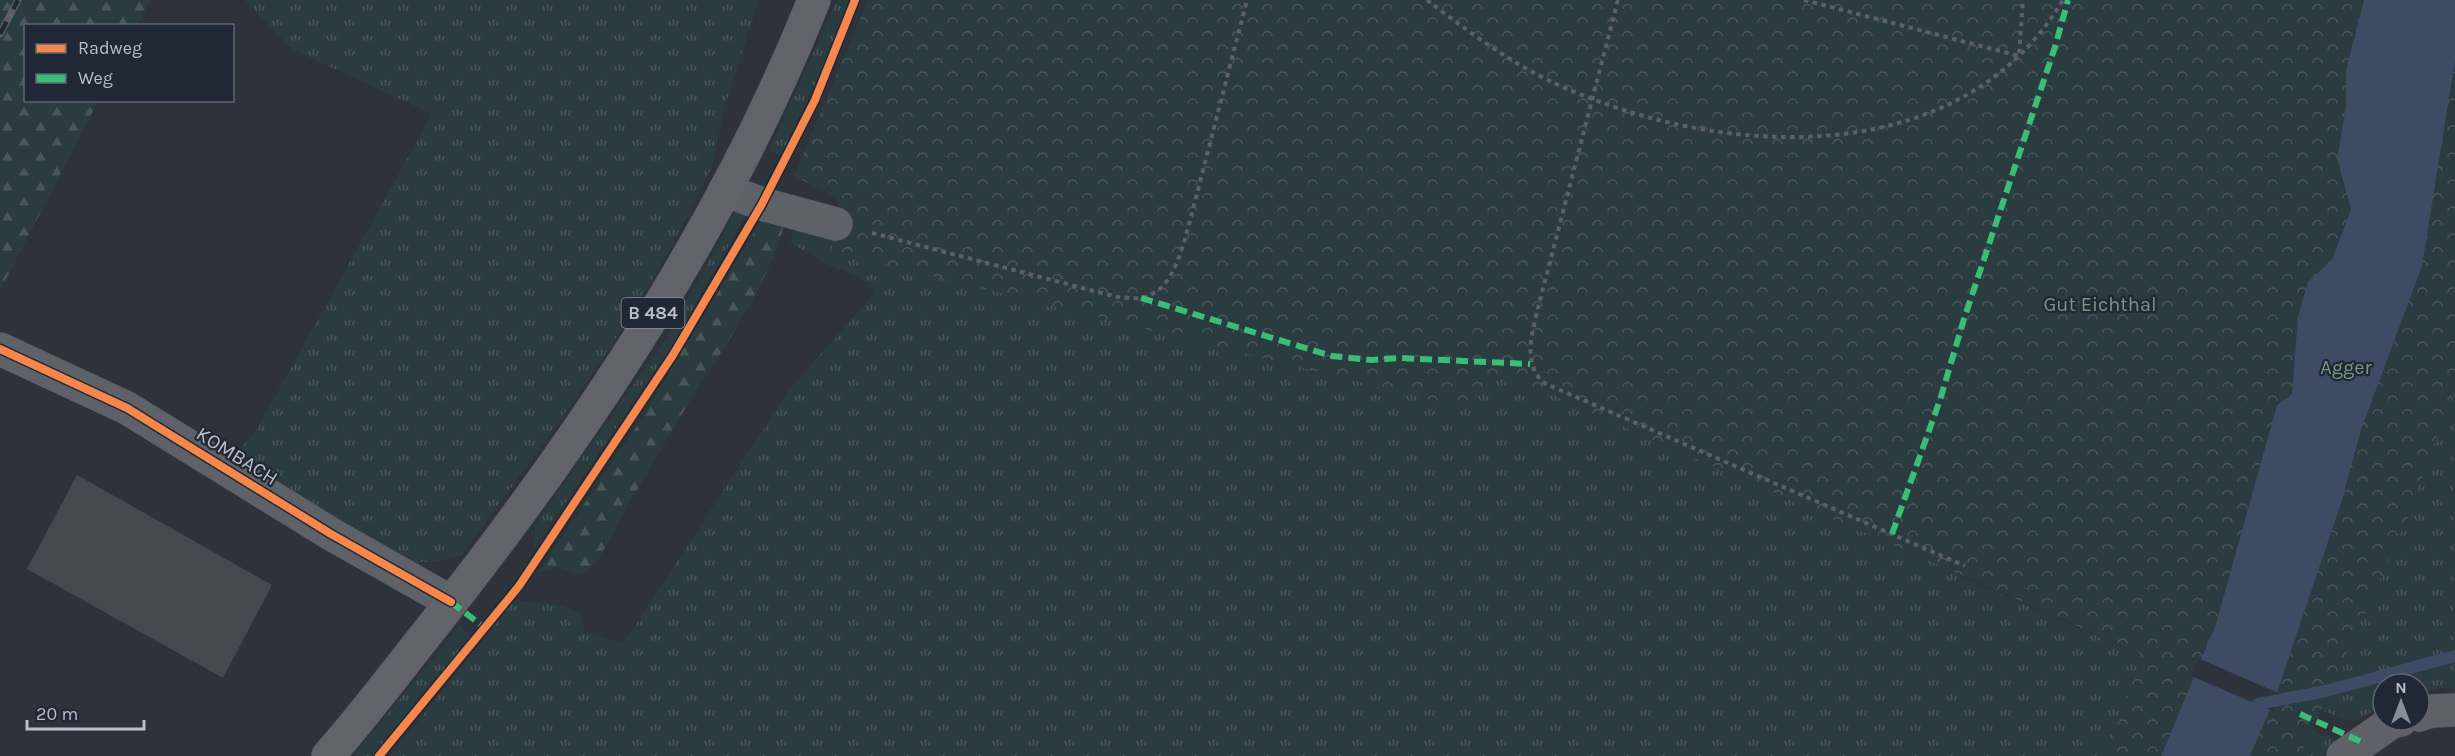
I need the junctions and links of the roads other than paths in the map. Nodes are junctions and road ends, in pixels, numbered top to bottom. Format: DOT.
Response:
graph roads {
  1 [pos="814,0"];
  2 [pos="725,190"];
  3 [pos="836,224"];
  4 [pos="0,349"];
  5 [pos="452,602"];
  6 [pos="2455,710"];
  7 [pos="2431,711"];
  8 [pos="2378,732"];
  9 [pos="328,756"];
  10 [pos="2343,756"];
  1 -- 2 [label="main road, B 484"];
  2 -- 3 [label="street"];
  2 -- 5 [label="main road, B 484"];
  4 -- 5 [label="street, KOMBACH"];
  5 -- 9 [label="main road, B 484"];
  6 -- 7 [label="street"];
  8 -- 10 [label="street"];
}
